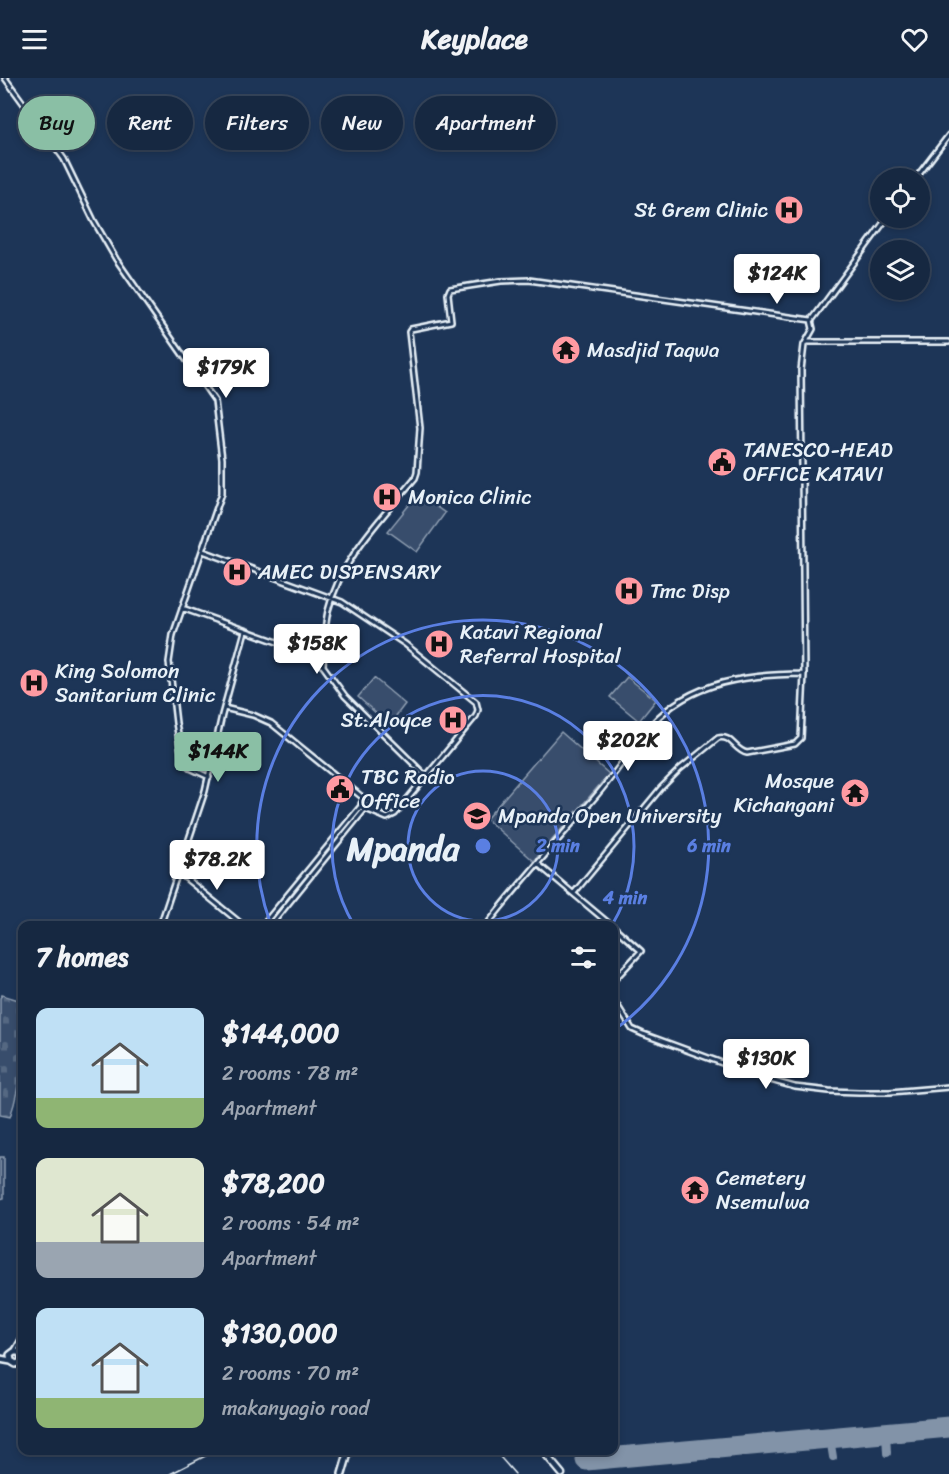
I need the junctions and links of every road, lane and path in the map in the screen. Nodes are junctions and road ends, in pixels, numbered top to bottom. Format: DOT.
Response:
graph roads {
  1 [pos="5,78"];
  2 [pos="949,135"];
  3 [pos="924,168"];
  4 [pos="880,228"];
  5 [pos="811,320"];
  6 [pos="807,342"];
  7 [pos="949,342"];
  8 [pos="203,551"];
  9 [pos="332,598"];
  10 [pos="182,608"];
  11 [pos="245,631"];
  12 [pos="324,656"];
  13 [pos="314,659"];
  14 [pos="323,666"];
  15 [pos="804,674"];
  16 [pos="224,708"];
  17 [pos="209,777"];
  18 [pos="427,777"];
  19 [pos="354,793"];
  20 [pos="368,802"];
  21 [pos="361,805"];
  22 [pos="366,809"];
  23 [pos="372,812"];
  24 [pos="360,816"];
  25 [pos="380,816"];
  26 [pos="538,864"];
  27 [pos="177,871"];
  28 [pos="574,893"];
  29 [pos="162,921"];
  30 [pos="238,921"];
  31 [pos="266,921"];
  32 [pos="274,921"];
  33 [pos="490,921"];
  34 [pos="607,921"];
  35 [pos="618,930"];
  36 [pos="618,976"];
  37 [pos="618,1006"];
  38 [pos="949,1088"];
  39 [pos="18,1345"];
  40 [pos="13,1353"];
  41 [pos="18,1355"];
  42 [pos="0,1358"];
  43 [pos="18,1360"];
  44 [pos="11,1361"];
  45 [pos="348,1455"];
  46 [pos="546,1455"];
  47 [pos="342,1474"];
  48 [pos="562,1474"];
  1 -- 8 [label="street"];
  2 -- 3 [label="street"];
  4 -- 5 [label="street"];
  5 -- 6 [label="street"];
  5 -- 9 [label="street"];
  6 -- 7 [label="street"];
  6 -- 15 [label="street"];
  8 -- 9 [label="street"];
  8 -- 10 [label="street"];
  9 -- 12 [label="street"];
  9 -- 18 [label="street"];
  10 -- 11 [label="street"];
  10 -- 17 [label="street"];
  11 -- 13 [label="street"];
  11 -- 16 [label="street"];
  12 -- 13 [label="street"];
  12 -- 14 [label="street"];
  13 -- 14 [label="street"];
  14 -- 18 [label="street"];
  15 -- 26 [label="street"];
  15 -- 28 [label="street"];
  16 -- 17 [label="street"];
  16 -- 19 [label="street"];
  17 -- 27 [label="street"];
  18 -- 25 [label="street"];
  19 -- 20 [label="street"];
  19 -- 21 [label="street"];
  20 -- 21 [label="street"];
  20 -- 22 [label="street"];
  20 -- 25 [label="street"];
  21 -- 22 [label="street"];
  21 -- 31 [label="street"];
  22 -- 23 [label="street"];
  22 -- 24 [label="street"];
  23 -- 24 [label="street"];
  23 -- 25 [label="street"];
  24 -- 32 [label="street"];
  26 -- 28 [label="street"];
  26 -- 33 [label="street"];
  27 -- 29 [label="street"];
  27 -- 30 [label="street"];
  28 -- 34 [label="street"];
  35 -- 36 [label="street"];
  37 -- 38 [label="street"];
  39 -- 40 [label="street"];
  40 -- 41 [label="highway"];
  40 -- 42 [label="highway"];
  40 -- 44 [label="highway"];
  42 -- 44 [label="highway"];
  43 -- 44 [label="highway"];
  45 -- 47 [label="highway"];
  46 -- 48 [label="main road"];
}
